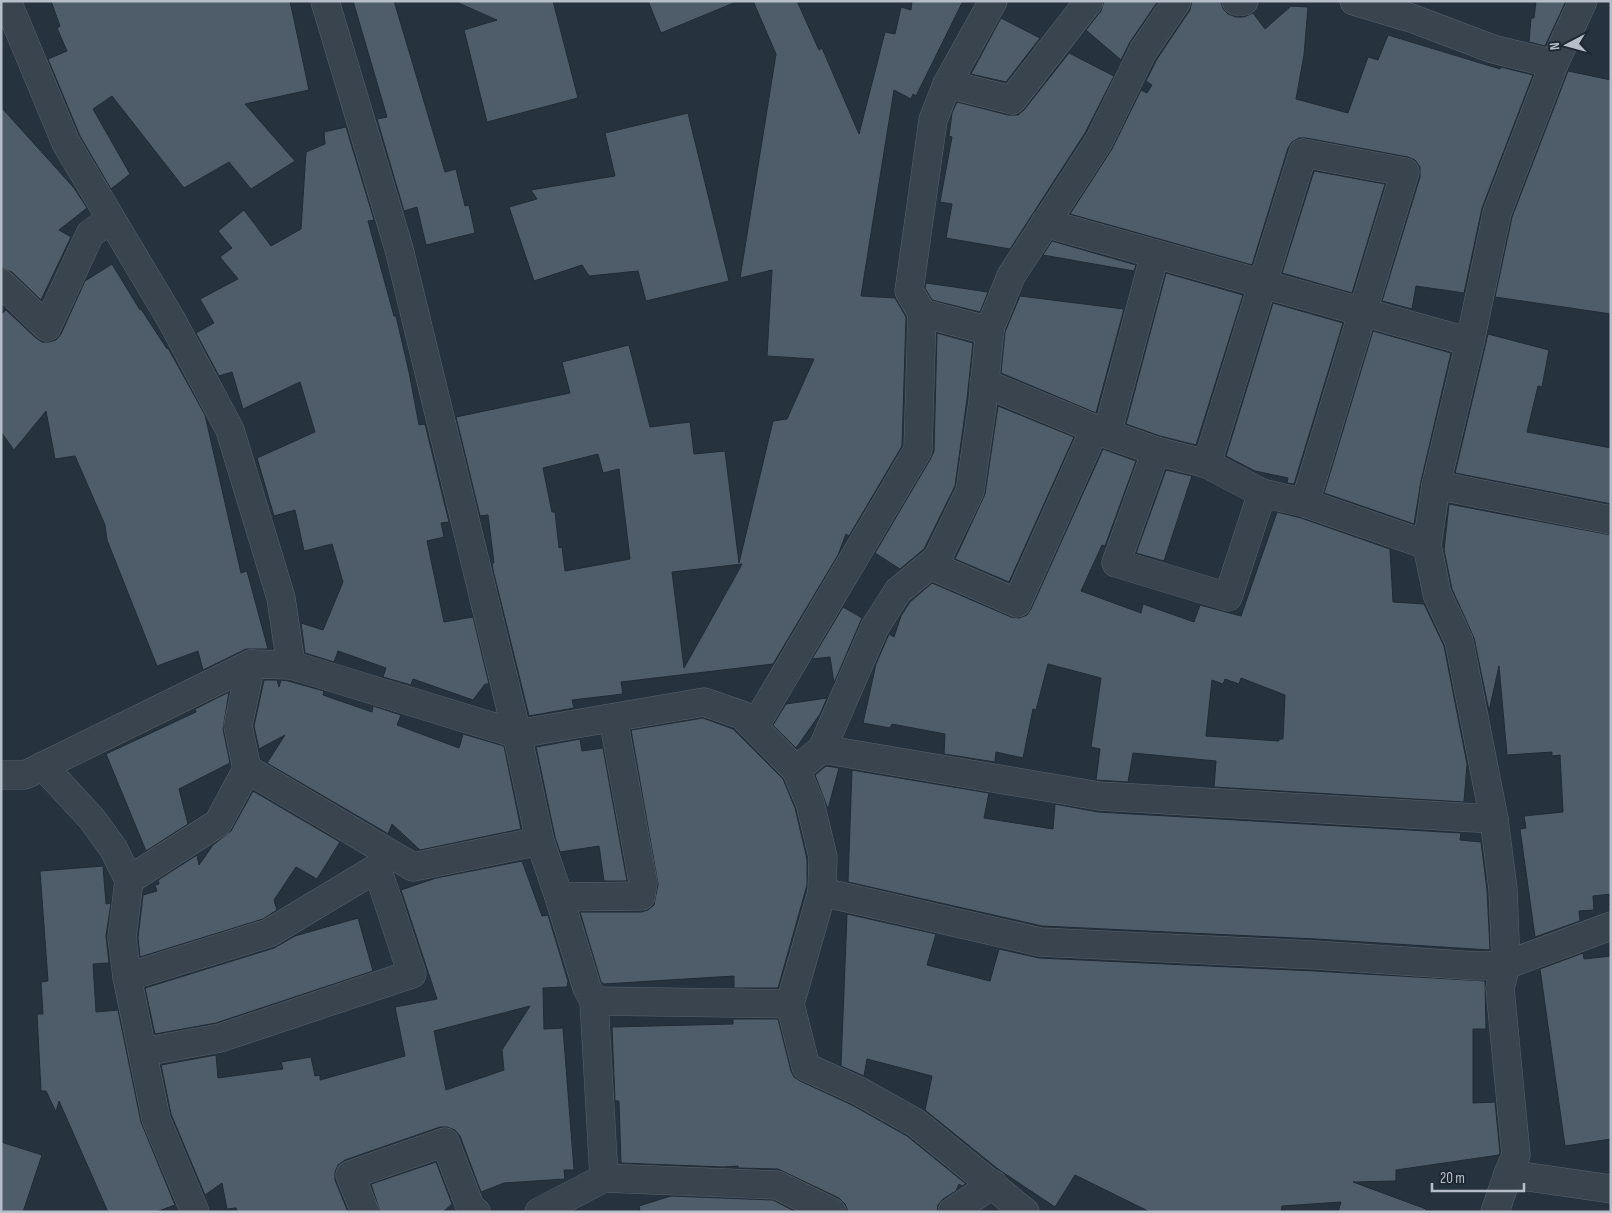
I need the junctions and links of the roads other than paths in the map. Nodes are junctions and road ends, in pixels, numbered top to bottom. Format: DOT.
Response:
graph roads {
  1 [pos="7,1"];
  2 [pos="325,1"];
  3 [pos="993,1"];
  4 [pos="1089,1"];
  5 [pos="1178,1"];
  6 [pos="1236,1"];
  7 [pos="1244,1"];
  8 [pos="1354,1"];
  9 [pos="1583,1"];
  10 [pos="1554,64"];
  11 [pos="947,84"];
  12 [pos="111,219"];
  13 [pos="1045,223"];
  14 [pos="1155,254"];
  15 [pos="1,283"];
  16 [pos="1262,284"];
  17 [pos="922,312"];
  18 [pos="1363,312"];
  19 [pos="990,331"];
  20 [pos="1470,342"];
  21 [pos="984,383"];
  22 [pos="1097,439"];
  23 [pos="1156,451"];
  24 [pos="1207,464"];
  25 [pos="1436,485"];
  26 [pos="1262,493"];
  27 [pos="1305,503"];
  28 [pos="1611,520"];
  29 [pos="1427,546"];
  30 [pos="930,565"];
  31 [pos="251,664"];
  32 [pos="291,665"];
  33 [pos="613,718"];
  34 [pos="754,727"];
  35 [pos="517,734"];
  36 [pos="822,749"];
  37 [pos="42,766"];
  38 [pos="247,769"];
  39 [pos="796,770"];
  40 [pos="1,775"];
  41 [pos="1494,820"];
  42 [pos="540,840"];
  43 [pos="383,861"];
  44 [pos="129,880"];
  45 [pos="822,892"];
  46 [pos="559,897"];
  47 [pos="1611,926"];
  48 [pos="1506,964"];
  49 [pos="128,977"];
  50 [pos="594,1001"];
  51 [pos="790,1004"];
  52 [pos="143,1052"];
  53 [pos="1508,1174"];
  54 [pos="604,1178"];
  55 [pos="993,1184"];
  56 [pos="1611,1189"];
  57 [pos="471,1211"];
  58 [pos="195,1212"];
  59 [pos="365,1212"];
  60 [pos="539,1212"];
  61 [pos="832,1212"];
  62 [pos="952,1212"];
  63 [pos="1025,1212"];
  64 [pos="1495,1212"];
  1 -- 12 [label="street"];
  2 -- 35 [label="street"];
  3 -- 11 [label="street"];
  4 -- 11 [label="street"];
  5 -- 13 [label="street"];
  6 -- 7 [label="street"];
  8 -- 10 [label="street"];
  9 -- 10 [label="street"];
  10 -- 20 [label="street"];
  11 -- 17 [label="street"];
  12 -- 15 [label="street"];
  12 -- 32 [label="street"];
  13 -- 14 [label="street"];
  13 -- 19 [label="street"];
  14 -- 16 [label="street"];
  14 -- 22 [label="street"];
  16 -- 18 [label="street"];
  16 -- 18 [label="street"];
  16 -- 24 [label="street"];
  17 -- 19 [label="street"];
  17 -- 34 [label="street"];
  18 -- 20 [label="street"];
  18 -- 27 [label="street"];
  19 -- 21 [label="street"];
  20 -- 25 [label="street"];
  21 -- 22 [label="street"];
  21 -- 30 [label="street"];
  22 -- 23 [label="street"];
  22 -- 30 [label="street"];
  23 -- 24 [label="street"];
  23 -- 26 [label="street"];
  24 -- 26 [label="street"];
  25 -- 28 [label="street"];
  25 -- 29 [label="street"];
  26 -- 27 [label="street"];
  27 -- 29 [label="street"];
  29 -- 41 [label="street"];
  30 -- 36 [label="street"];
  31 -- 32 [label="street"];
  31 -- 37 [label="street"];
  31 -- 38 [label="street"];
  32 -- 35 [label="street"];
  33 -- 34 [label="street"];
  33 -- 35 [label="street"];
  33 -- 46 [label="street"];
  34 -- 39 [label="street"];
  35 -- 42 [label="street"];
  36 -- 39 [label="street"];
  36 -- 41 [label="street"];
  37 -- 40 [label="street"];
  37 -- 44 [label="street"];
  38 -- 43 [label="street"];
  38 -- 44 [label="street"];
  39 -- 45 [label="street"];
  41 -- 48 [label="street"];
  42 -- 43 [label="street"];
  42 -- 46 [label="street"];
  43 -- 49 [label="street"];
  43 -- 52 [label="street"];
  44 -- 49 [label="street"];
  45 -- 48 [label="street"];
  45 -- 51 [label="street"];
  46 -- 50 [label="street"];
  47 -- 48 [label="street"];
  48 -- 53 [label="street"];
  49 -- 52 [label="street"];
  50 -- 51 [label="street"];
  50 -- 54 [label="street"];
  51 -- 55 [label="street"];
  52 -- 58 [label="street"];
  53 -- 56 [label="street"];
  53 -- 64 [label="street"];
  54 -- 60 [label="street"];
  54 -- 61 [label="street"];
  55 -- 62 [label="street"];
  55 -- 63 [label="street"];
  57 -- 59 [label="street"];
}
